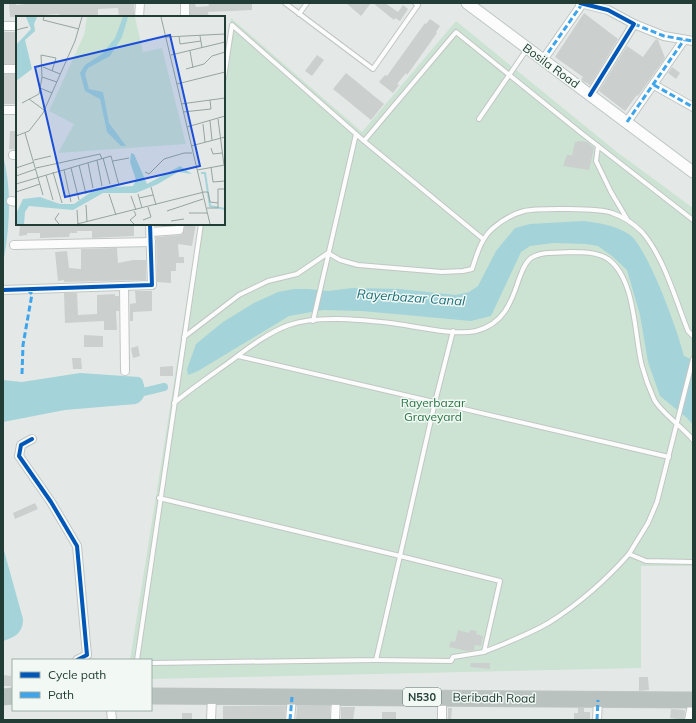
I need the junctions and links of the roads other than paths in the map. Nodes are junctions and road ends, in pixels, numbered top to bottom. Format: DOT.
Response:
graph roads {
  1 [pos="140,3"];
  2 [pos="185,3"];
  3 [pos="284,3"];
  4 [pos="307,3"];
  5 [pos="415,3"];
  6 [pos="467,3"];
  7 [pos="581,4"];
  8 [pos="299,14"];
  9 [pos="140,16"];
  10 [pos="185,16"];
  11 [pos="634,24"];
  12 [pos="3,26"];
  13 [pos="16,26"];
  14 [pos="689,41"];
  15 [pos="527,48"];
  16 [pos="543,60"];
  17 [pos="3,69"];
  18 [pos="16,69"];
  19 [pos="225,71"];
  20 [pos="510,75"];
  21 [pos="654,84"];
  22 [pos="590,95"];
  23 [pos="693,107"];
  24 [pos="3,110"];
  25 [pos="16,110"];
  26 [pos="479,119"];
  27 [pos="627,122"];
  28 [pos="356,134"];
  29 [pos="364,141"];
  30 [pos="598,146"];
  31 [pos="693,172"];
  32 [pos="628,220"];
  33 [pos="693,220"];
  34 [pos="180,225"];
  35 [pos="201,225"];
  36 [pos="150,228"];
  37 [pos="483,239"];
  38 [pos="151,242"];
  39 [pos="14,246"];
  40 [pos="328,253"];
  41 [pos="124,286"];
  42 [pos="3,290"];
  43 [pos="313,321"];
  44 [pos="453,331"];
  45 [pos="693,336"];
  46 [pos="184,337"];
  47 [pos="238,356"];
  48 [pos="693,358"];
  49 [pos="125,371"];
  50 [pos="435,402"];
  51 [pos="174,403"];
  52 [pos="677,423"];
  53 [pos="32,438"];
  54 [pos="693,440"];
  55 [pos="669,457"];
  56 [pos="159,498"];
  57 [pos="629,554"];
  58 [pos="400,556"];
  59 [pos="693,562"];
  60 [pos="484,652"];
  61 [pos="78,659"];
  62 [pos="136,659"];
  63 [pos="376,660"];
  64 [pos="152,663"];
  65 [pos="152,696"];
  66 [pos="212,696"];
  67 [pos="292,697"];
  68 [pos="336,697"];
  69 [pos="442,697"];
  70 [pos="598,700"];
  71 [pos="693,700"];
  72 [pos="211,720"];
  73 [pos="290,720"];
  74 [pos="335,720"];
  75 [pos="442,720"];
  76 [pos="597,720"];
  77 [pos="689,720"];
  1 -- 9 [label="street"];
  2 -- 10 [label="street"];
  3 -- 8 [label="lane"];
  4 -- 8 [label="lane"];
  5 -- 8 [label="lane"];
  6 -- 15 [label="main road, Bosila Road"];
  7 -- 11 [label="street"];
  7 -- 16 [label="street"];
  11 -- 14 [label="street"];
  11 -- 22 [label="street"];
  12 -- 13 [label="street"];
  14 -- 21 [label="street"];
  15 -- 16 [label="main road, Bosila Road"];
  15 -- 20 [label="lane"];
  16 -- 22 [label="main road, Bosila Road"];
  17 -- 18 [label="street"];
  19 -- 28 [label="lane"];
  20 -- 26 [label="lane"];
  20 -- 29 [label="lane"];
  20 -- 30 [label="lane"];
  21 -- 23 [label="street"];
  21 -- 27 [label="street"];
  22 -- 27 [label="main road, Bosila Road"];
  24 -- 25 [label="street"];
  27 -- 31 [label="main road, Bosila Road"];
  28 -- 29 [label="lane"];
  28 -- 40 [label="lane"];
  29 -- 37 [label="lane"];
  30 -- 32 [label="lane"];
  30 -- 33 [label="lane"];
  32 -- 37 [label="lane"];
  32 -- 45 [label="lane"];
  34 -- 36 [label="street"];
  35 -- 46 [label="lane"];
  36 -- 38 [label="street"];
  37 -- 40 [label="lane"];
  38 -- 39 [label="street"];
  38 -- 41 [label="street"];
  40 -- 43 [label="lane"];
  40 -- 46 [label="lane"];
  41 -- 42 [label="street"];
  41 -- 49 [label="street"];
  43 -- 44 [label="lane"];
  43 -- 47 [label="lane"];
  44 -- 50 [label="lane"];
  44 -- 52 [label="lane"];
  46 -- 51 [label="lane"];
  47 -- 50 [label="lane"];
  47 -- 51 [label="lane"];
  48 -- 52 [label="lane"];
  50 -- 55 [label="lane"];
  50 -- 58 [label="lane"];
  51 -- 56 [label="lane"];
  52 -- 54 [label="lane"];
  52 -- 55 [label="lane"];
  53 -- 61 [label="street"];
  55 -- 57 [label="lane"];
  56 -- 58 [label="lane"];
  56 -- 62 [label="lane"];
  57 -- 59 [label="lane"];
  57 -- 60 [label="lane"];
  58 -- 60 [label="lane"];
  58 -- 63 [label="lane"];
  60 -- 63 [label="lane"];
  63 -- 64 [label="lane"];
  65 -- 66 [label="highway, Beribadh Road / N530"];
  66 -- 67 [label="highway, Beribadh Road / N530"];
  66 -- 72 [label="street"];
  67 -- 68 [label="highway, Beribadh Road / N530"];
  67 -- 73 [label="street"];
  68 -- 69 [label="highway, Beribadh Road / N530"];
  68 -- 74 [label="street"];
  69 -- 70 [label="highway, Beribadh Road / N530"];
  69 -- 75 [label="street"];
  70 -- 71 [label="highway, Beribadh Road / N530"];
  70 -- 76 [label="street"];
  71 -- 77 [label="street"];
}
